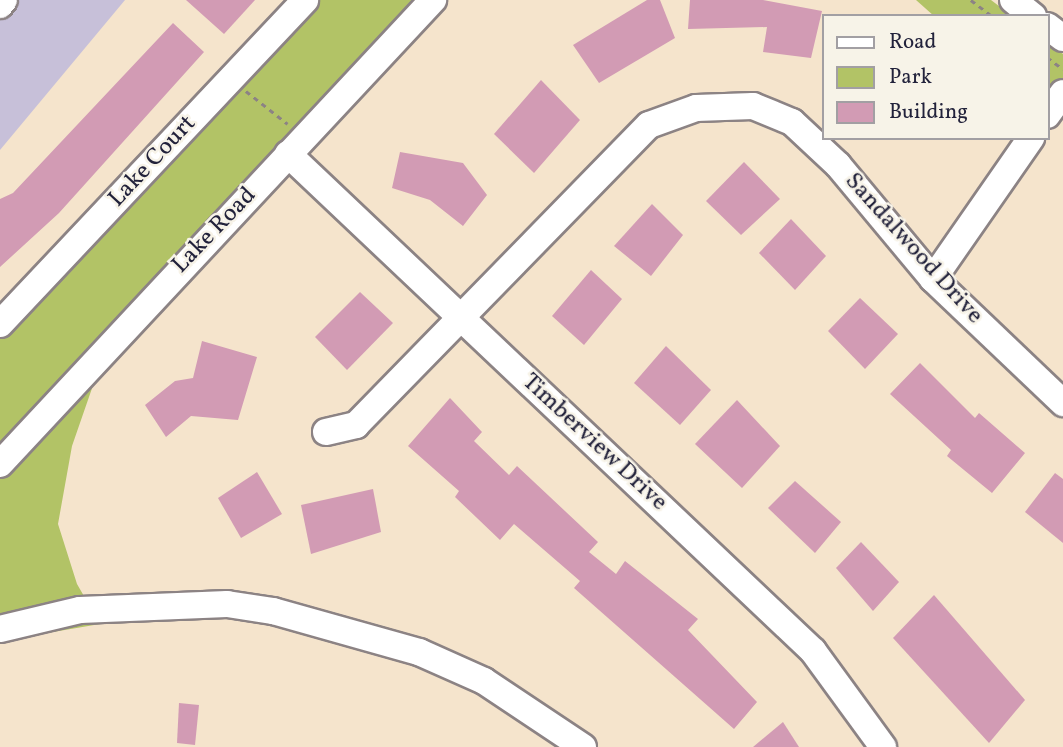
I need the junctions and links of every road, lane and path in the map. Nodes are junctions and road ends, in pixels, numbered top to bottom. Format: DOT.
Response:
graph roads {
  1 [pos="4,0"];
  2 [pos="305,0"];
  3 [pos="433,0"];
  4 [pos="971,0"];
  5 [pos="1013,0"];
  6 [pos="0,5"];
  7 [pos="989,14"];
  8 [pos="1031,14"];
  9 [pos="231,79"];
  10 [pos="1063,93"];
  11 [pos="1049,113"];
  12 [pos="1030,140"];
  13 [pos="295,146"];
  14 [pos="933,279"];
  15 [pos="461,318"];
  16 [pos="0,324"];
  17 [pos="1063,403"];
  18 [pos="326,432"];
  19 [pos="9,434"];
  20 [pos="0,464"];
  21 [pos="0,629"];
  22 [pos="583,747"];
  23 [pos="883,747"];
  1 -- 6 [label="street"];
  2 -- 9 [label="street, Lake Court"];
  3 -- 13 [label="street, Lake Road"];
  4 -- 7 [label="path"];
  5 -- 8 [label="street"];
  9 -- 13 [label="path"];
  9 -- 16 [label="street, Lake Court"];
  10 -- 11 [label="street"];
  12 -- 14 [label="street"];
  13 -- 15 [label="street, Timberview Drive"];
  13 -- 19 [label="street, Lake Road"];
  14 -- 15 [label="street, Sandalwood Drive"];
  14 -- 17 [label="street, Sandalwood Drive"];
  15 -- 18 [label="street, Sandalwood Drive"];
  15 -- 23 [label="street, Timberview Drive"];
  19 -- 20 [label="street, Lake Road"];
  21 -- 22 [label="street"];
}
